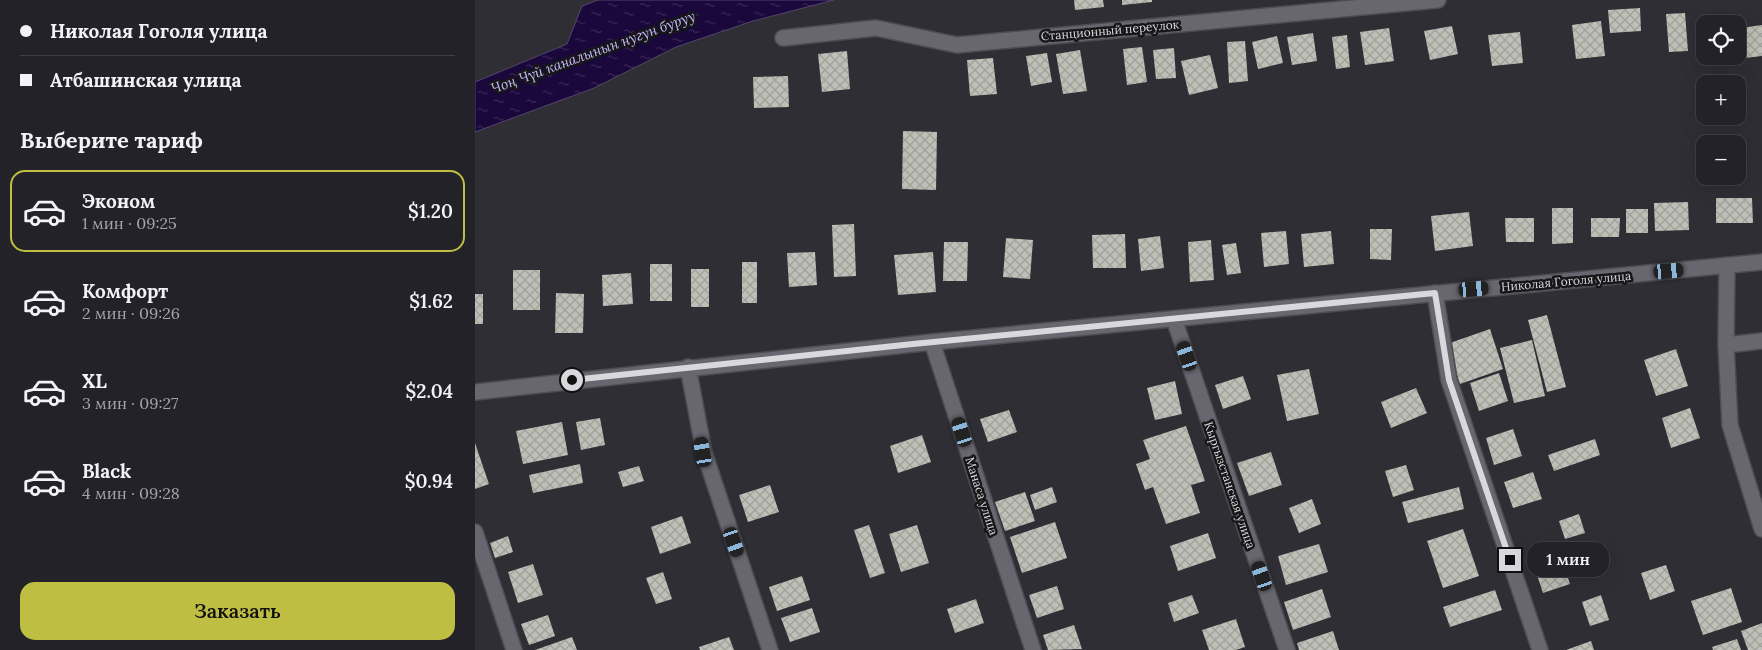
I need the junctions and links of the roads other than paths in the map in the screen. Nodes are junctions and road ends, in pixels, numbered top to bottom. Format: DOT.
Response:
graph roads {
  1 [pos="1438,0"];
  2 [pos="783,38"];
  3 [pos="1762,262"];
  4 [pos="1727,265"];
  5 [pos="1435,293"];
  6 [pos="1174,319"];
  7 [pos="1762,341"];
  8 [pos="932,342"];
  9 [pos="1726,345"];
  10 [pos="688,367"];
  11 [pos="475,392"];
  12 [pos="1762,528"];
  13 [pos="475,532"];
  14 [pos="514,650"];
  15 [pos="770,650"];
  16 [pos="1033,650"];
  17 [pos="1287,650"];
  18 [pos="1540,650"];
  1 -- 2 [label="street, Станционный переулок"];
  3 -- 4 [label="street, Николая Гоголя улица"];
  4 -- 5 [label="street, Николая Гоголя улица"];
  4 -- 9 [label="street"];
  5 -- 6 [label="street, Николая Гоголя улица"];
  5 -- 18 [label="street"];
  6 -- 8 [label="street, Николая Гоголя улица"];
  6 -- 17 [label="street, Кыргызстанская улица"];
  7 -- 9 [label="street"];
  8 -- 10 [label="street, Николая Гоголя улица"];
  8 -- 16 [label="street, Манаса улица"];
  9 -- 12 [label="street"];
  10 -- 11 [label="street, Николая Гоголя улица"];
  10 -- 15 [label="street"];
  13 -- 14 [label="street"];
}
